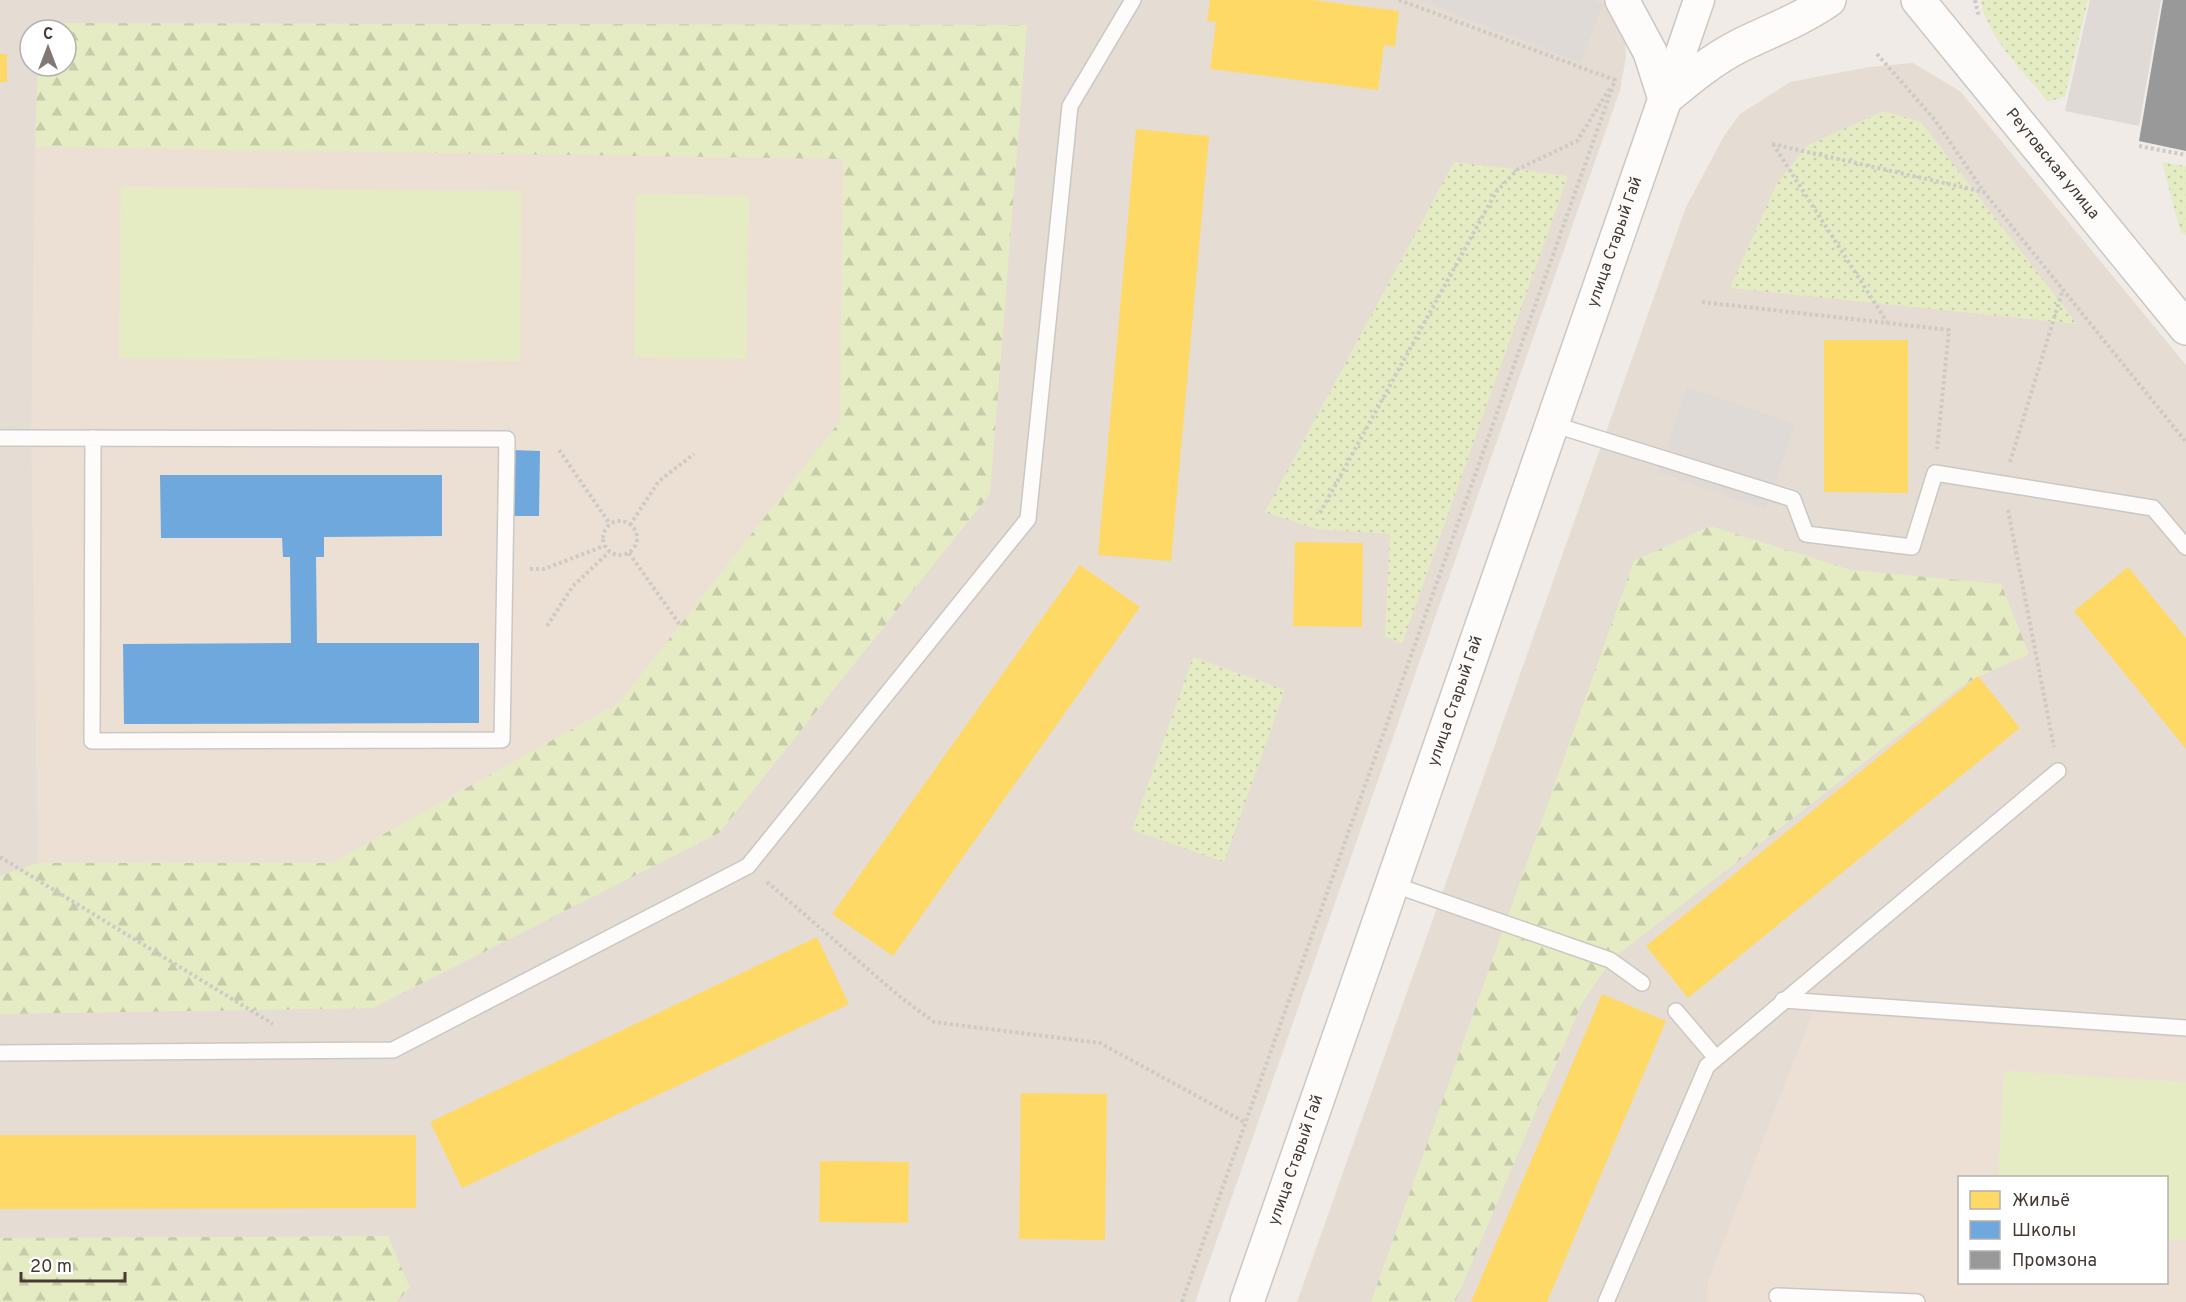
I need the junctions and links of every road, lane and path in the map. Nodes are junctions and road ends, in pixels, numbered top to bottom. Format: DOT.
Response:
graph roads {
  1 [pos="1133,0"];
  2 [pos="1399,0"];
  3 [pos="1622,0"];
  4 [pos="1699,0"];
  5 [pos="1829,0"];
  6 [pos="1918,0"];
  7 [pos="1877,54"];
  8 [pos="1615,80"];
  9 [pos="1665,99"];
  10 [pos="2139,146"];
  11 [pos="2186,155"];
  12 [pos="1984,192"];
  13 [pos="2063,289"];
  14 [pos="1702,302"];
  15 [pos="1887,322"];
  16 [pos="2186,328"];
  17 [pos="1552,424"];
  18 [pos="0,438"];
  19 [pos="93,438"];
  20 [pos="2186,442"];
  21 [pos="560,450"];
  22 [pos="694,454"];
  23 [pos="1935,473"];
  24 [pos="2004,484"];
  25 [pos="1320,513"];
  26 [pos="610,524"];
  27 [pos="630,525"];
  28 [pos="604,546"];
  29 [pos="2186,547"];
  30 [pos="609,552"];
  31 [pos="629,553"];
  32 [pos="505,569"];
  33 [pos="547,626"];
  34 [pos="680,626"];
  35 [pos="2058,771"];
  36 [pos="0,857"];
  37 [pos="748,866"];
  38 [pos="1392,884"];
  39 [pos="1642,983"];
  40 [pos="1783,1000"];
  41 [pos="1676,1011"];
  42 [pos="2186,1028"];
  43 [pos="316,1050"];
  44 [pos="0,1053"];
  45 [pos="1716,1058"];
  46 [pos="1246,1123"];
  47 [pos="1777,1296"];
  48 [pos="1182,1302"];
  49 [pos="1247,1302"];
  50 [pos="1606,1302"];
  51 [pos="1917,1302"];
  1 -- 37 [label="lane"];
  2 -- 8 [label="path"];
  3 -- 9 [label="street"];
  4 -- 9 [label="street, улица Старый Гай"];
  5 -- 9 [label="street"];
  6 -- 16 [label="street, Реутовская улица"];
  7 -- 12 [label="path"];
  8 -- 25 [label="path"];
  8 -- 46 [label="path"];
  9 -- 17 [label="street, улица Старый Гай"];
  10 -- 11 [label="path"];
  12 -- 13 [label="path"];
  12 -- 15 [label="path"];
  13 -- 20 [label="path"];
  13 -- 24 [label="path"];
  14 -- 15 [label="path"];
  15 -- 23 [label="path"];
  17 -- 23 [label="lane"];
  17 -- 38 [label="street, улица Старый Гай"];
  18 -- 19 [label="lane"];
  19 -- 32 [label="lane"];
  19 -- 32 [label="lane"];
  21 -- 26 [label="path"];
  22 -- 27 [label="path"];
  23 -- 24 [label="lane"];
  24 -- 29 [label="lane"];
  24 -- 35 [label="path"];
  26 -- 27 [label="path"];
  26 -- 28 [label="path"];
  27 -- 31 [label="path"];
  28 -- 30 [label="path"];
  28 -- 32 [label="path"];
  30 -- 31 [label="path"];
  30 -- 33 [label="path"];
  31 -- 34 [label="path"];
  35 -- 40 [label="lane"];
  36 -- 43 [label="path"];
  37 -- 43 [label="lane"];
  37 -- 46 [label="path"];
  38 -- 39 [label="lane"];
  38 -- 49 [label="street, улица Старый Гай"];
  40 -- 42 [label="lane"];
  40 -- 45 [label="lane"];
  41 -- 45 [label="lane"];
  43 -- 44 [label="lane"];
  45 -- 50 [label="lane"];
  46 -- 48 [label="path"];
  47 -- 51 [label="lane"];
}
